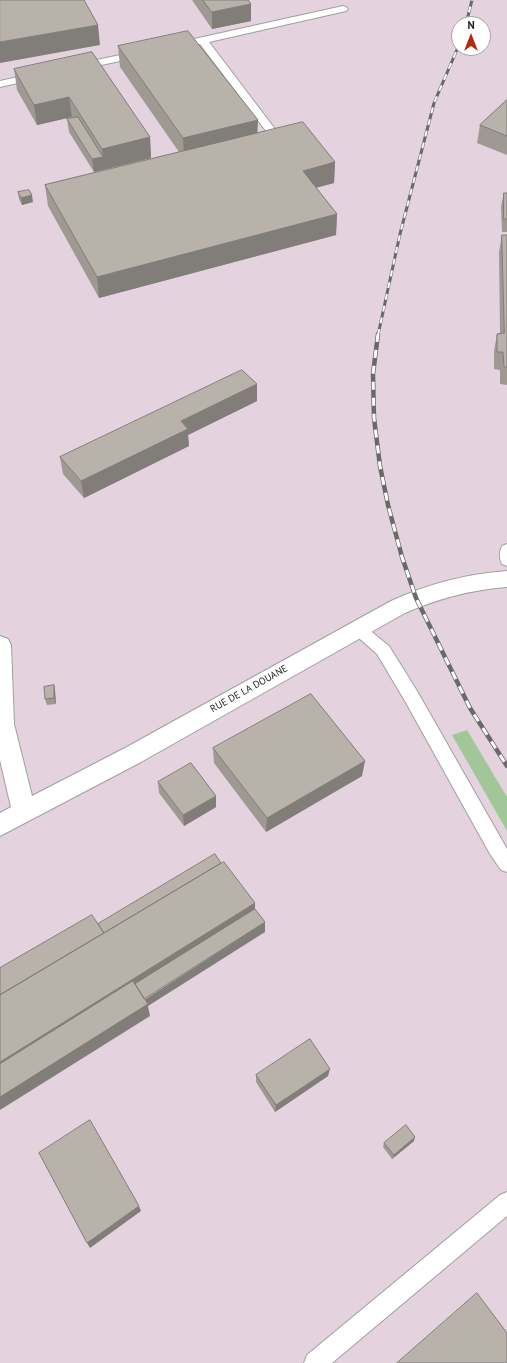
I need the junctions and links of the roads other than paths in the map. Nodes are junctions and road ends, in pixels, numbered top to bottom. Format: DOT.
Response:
graph roads {
  1 [pos="343,9"];
  2 [pos="202,40"];
  3 [pos="163,49"];
  4 [pos="147,52"];
  5 [pos="69,69"];
  6 [pos="46,74"];
  7 [pos="0,84"];
  8 [pos="276,137"];
  9 [pos="507,550"];
  10 [pos="507,560"];
  11 [pos="507,579"];
  12 [pos="357,628"];
  13 [pos="0,645"];
  14 [pos="24,812"];
  15 [pos="0,825"];
  16 [pos="507,864"];
  17 [pos="507,1202"];
  18 [pos="315,1363"];
  1 -- 2 [label="lane"];
  2 -- 3 [label="lane"];
  2 -- 8 [label="lane"];
  4 -- 5 [label="lane"];
  6 -- 7 [label="lane"];
  9 -- 10 [label="lane"];
  11 -- 12 [label="street, RUE DE LA DOUANE"];
  12 -- 14 [label="street, RUE DE LA DOUANE"];
  12 -- 16 [label="lane"];
  13 -- 14 [label="street"];
  14 -- 15 [label="street, RUE DE LA DOUANE"];
  17 -- 18 [label="lane"];
}
